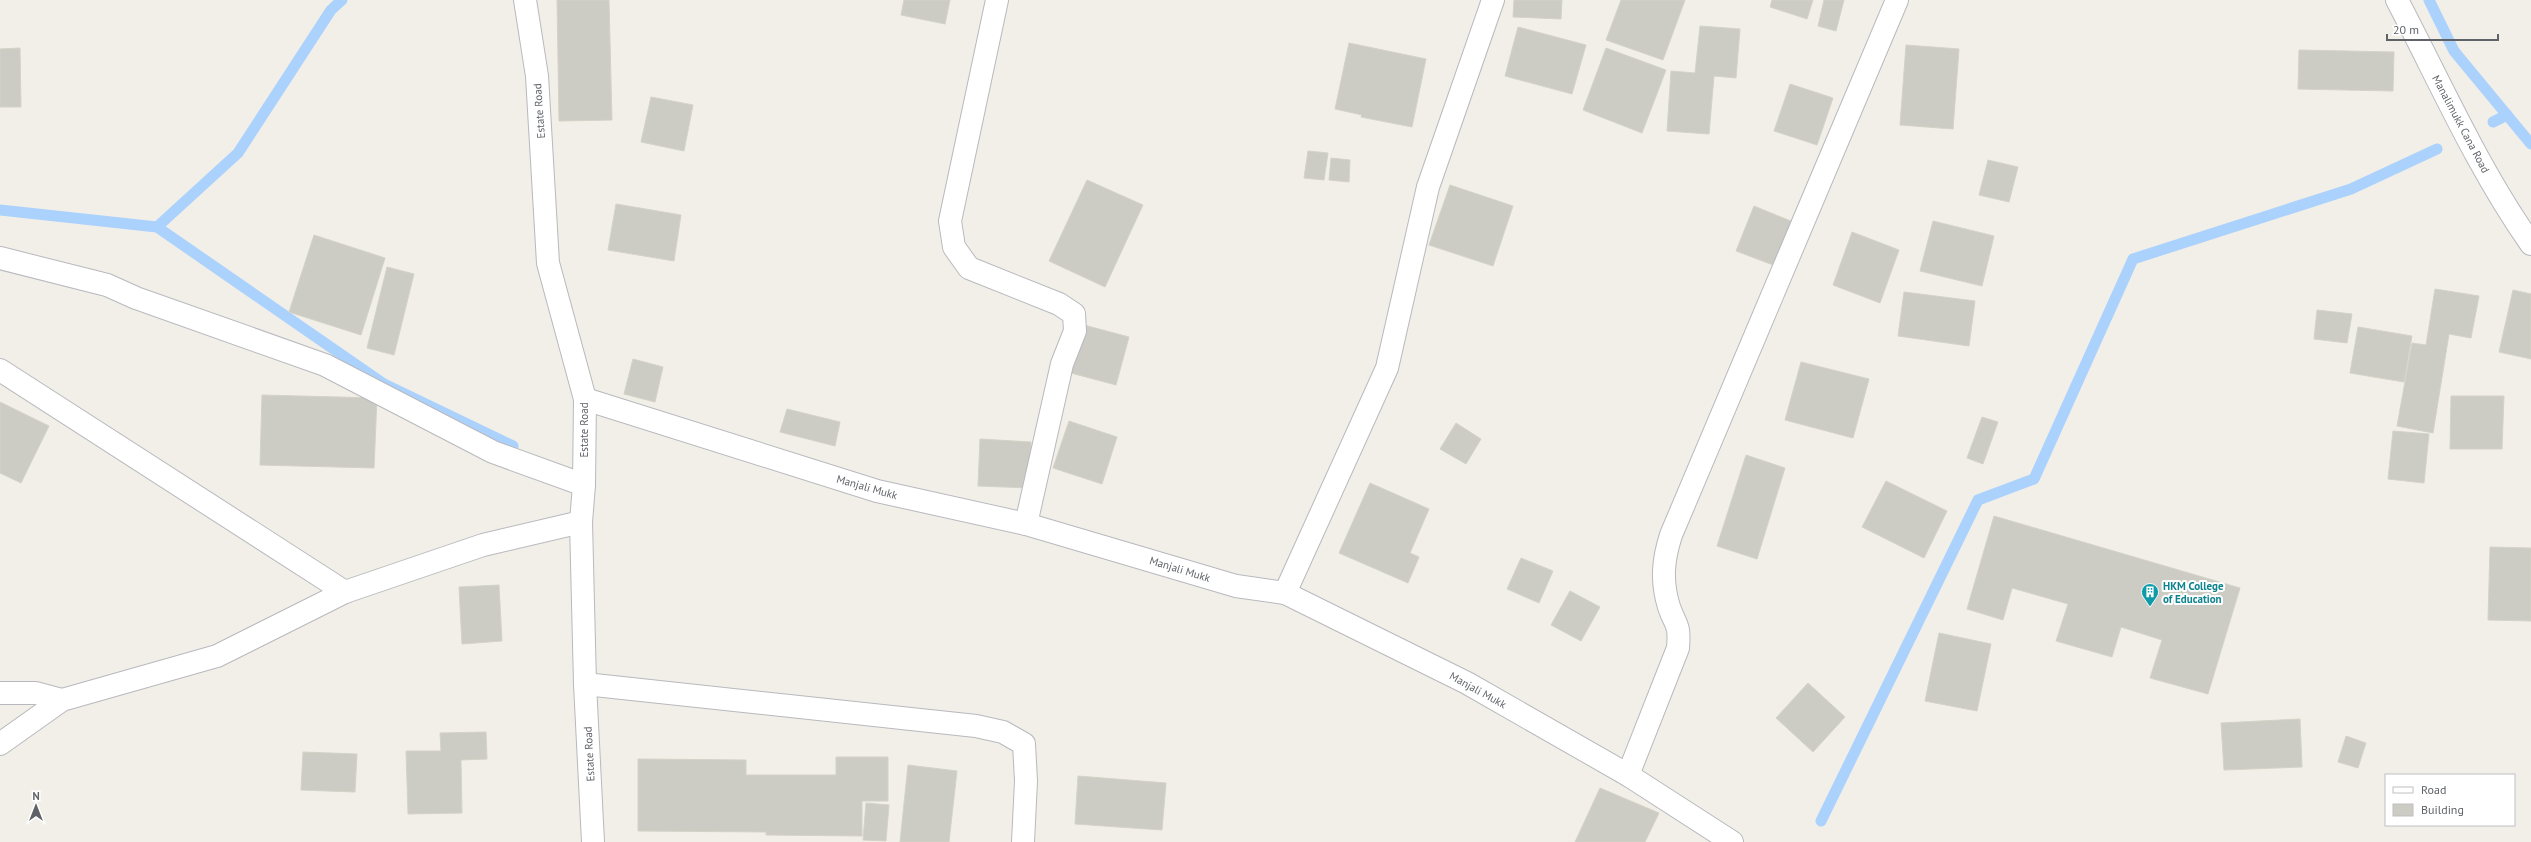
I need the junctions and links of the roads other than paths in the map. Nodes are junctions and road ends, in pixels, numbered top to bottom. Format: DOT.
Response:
graph roads {
  1 [pos="525,0"];
  2 [pos="997,0"];
  3 [pos="1493,0"];
  4 [pos="1897,0"];
  5 [pos="2397,0"];
  6 [pos="2531,244"];
  7 [pos="0,258"];
  8 [pos="0,370"];
  9 [pos="585,399"];
  10 [pos="584,485"];
  11 [pos="581,522"];
  12 [pos="1026,524"];
  13 [pos="345,592"];
  14 [pos="1285,593"];
  15 [pos="585,684"];
  16 [pos="0,693"];
  17 [pos="62,700"];
  18 [pos="0,744"];
  19 [pos="1628,775"];
  20 [pos="593,842"];
  21 [pos="1023,842"];
  22 [pos="1732,842"];
  1 -- 9 [label="street, Estate Road"];
  2 -- 12 [label="street"];
  3 -- 14 [label="street"];
  4 -- 19 [label="street"];
  5 -- 6 [label="street, Manalimukk Cana Road"];
  7 -- 10 [label="street"];
  8 -- 13 [label="street"];
  9 -- 10 [label="street, Estate Road"];
  9 -- 12 [label="street, Manjali Mukk"];
  10 -- 11 [label="street, Estate Road"];
  11 -- 13 [label="street"];
  11 -- 15 [label="street, Estate Road"];
  12 -- 14 [label="street, Manjali Mukk"];
  13 -- 17 [label="street"];
  14 -- 19 [label="street, Manjali Mukk"];
  15 -- 20 [label="street, Estate Road"];
  15 -- 21 [label="street"];
  16 -- 17 [label="street"];
  17 -- 18 [label="street"];
  19 -- 22 [label="street, Manjali Mukk"];
}
